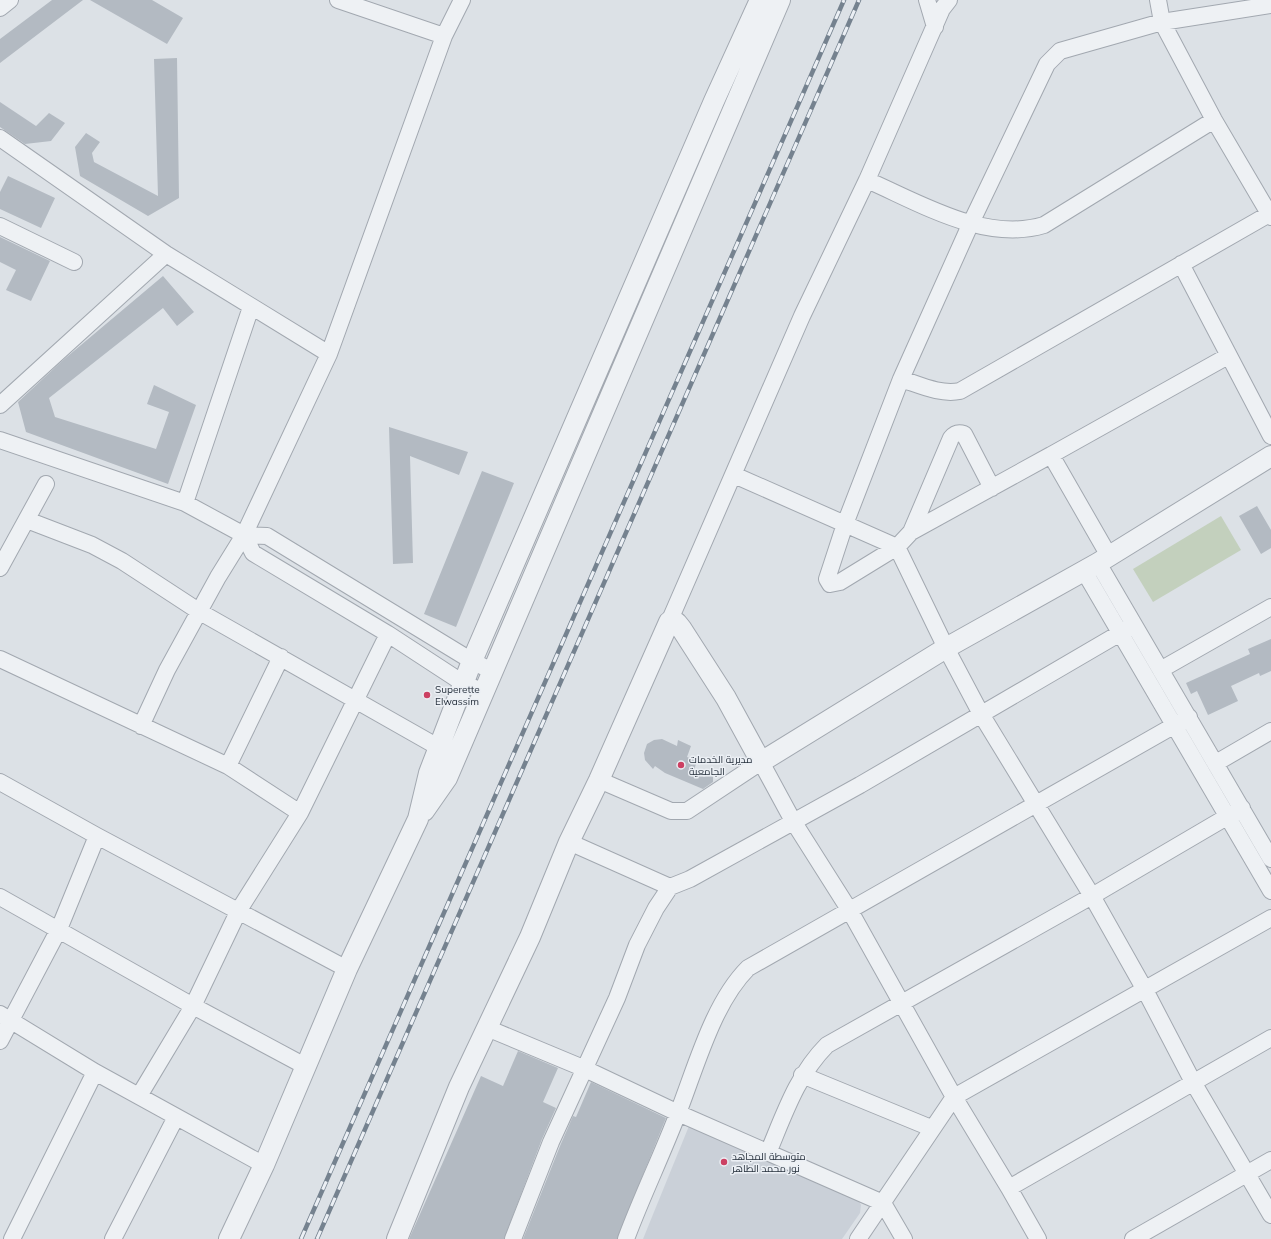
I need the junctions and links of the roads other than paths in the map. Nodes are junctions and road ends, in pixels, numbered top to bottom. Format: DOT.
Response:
graph roads {
  1 [pos="10,0"];
  2 [pos="338,0"];
  3 [pos="462,0"];
  4 [pos="760,0"];
  5 [pos="780,0"];
  6 [pos="928,0"];
  7 [pos="1158,0"];
  8 [pos="944,3"];
  9 [pos="1271,5"];
  10 [pos="0,8"];
  11 [pos="1162,22"];
  12 [pos="934,27"];
  13 [pos="444,36"];
  14 [pos="1214,120"];
  15 [pos="0,138"];
  16 [pos="867,180"];
  17 [pos="1270,214"];
  18 [pos="970,225"];
  19 [pos="0,226"];
  20 [pos="166,254"];
  21 [pos="74,262"];
  22 [pos="1180,264"];
  23 [pos="251,307"];
  24 [pos="329,354"];
  25 [pos="1228,356"];
  26 [pos="901,379"];
  27 [pos="0,406"];
  28 [pos="1271,436"];
  29 [pos="0,440"];
  30 [pos="1051,455"];
  31 [pos="1271,456"];
  32 [pos="734,475"];
  33 [pos="46,484"];
  34 [pos="992,488"];
  35 [pos="185,503"];
  36 [pos="27,520"];
  37 [pos="845,524"];
  38 [pos="911,532"];
  39 [pos="244,535"];
  40 [pos="897,547"];
  41 [pos="1097,564"];
  42 [pos="0,568"];
  43 [pos="1271,607"];
  44 [pos="200,612"];
  45 [pos="669,622"];
  46 [pos="1128,629"];
  47 [pos="388,634"];
  48 [pos="946,648"];
  49 [pos="280,657"];
  50 [pos="0,659"];
  51 [pos="472,661"];
  52 [pos="1162,669"];
  53 [pos="492,671"];
  54 [pos="463,683"];
  55 [pos="484,692"];
  56 [pos="356,699"];
  57 [pos="981,714"];
  58 [pos="1189,717"];
  59 [pos="141,726"];
  60 [pos="1174,726"];
  61 [pos="1271,731"];
  62 [pos="438,747"];
  63 [pos="761,762"];
  64 [pos="1216,763"];
  65 [pos="228,766"];
  66 [pos="599,780"];
  67 [pos="0,782"];
  68 [pos="1037,805"];
  69 [pos="1242,808"];
  70 [pos="300,813"];
  71 [pos="1226,818"];
  72 [pos="418,819"];
  73 [pos="793,821"];
  74 [pos="97,836"];
  75 [pos="569,842"];
  76 [pos="1270,857"];
  77 [pos="670,887"];
  78 [pos="1271,891"];
  79 [pos="1092,896"];
  80 [pos="0,897"];
  81 [pos="239,910"];
  82 [pos="850,911"];
  83 [pos="1271,918"];
  84 [pos="59,929"];
  85 [pos="347,969"];
  86 [pos="1145,990"];
  87 [pos="901,1003"];
  88 [pos="193,1006"];
  89 [pos="6,1017"];
  90 [pos="487,1028"];
  91 [pos="1271,1038"];
  92 [pos="0,1041"];
  93 [pos="305,1066"];
  94 [pos="583,1068"];
  95 [pos="96,1072"];
  96 [pos="802,1075"];
  97 [pos="1193,1082"];
  98 [pos="139,1096"];
  99 [pos="954,1097"];
  100 [pos="678,1113"];
  101 [pos="176,1117"];
  102 [pos="931,1128"];
  103 [pos="768,1152"];
  104 [pos="1271,1160"];
  105 [pos="264,1165"];
  106 [pos="1247,1174"];
  107 [pos="1009,1188"];
  108 [pos="883,1203"];
  109 [pos="1271,1215"];
  110 [pos="12,1239"];
  111 [pos="113,1239"];
  112 [pos="229,1239"];
  113 [pos="397,1239"];
  114 [pos="513,1239"];
  115 [pos="626,1239"];
  116 [pos="858,1239"];
  117 [pos="904,1239"];
  118 [pos="1038,1239"];
  119 [pos="1133,1239"];
  1 -- 10 [label="street"];
  2 -- 13 [label="street"];
  3 -- 13 [label="street"];
  4 -- 51 [label="street"];
  5 -- 53 [label="street"];
  6 -- 12 [label="street"];
  7 -- 11 [label="street"];
  8 -- 12 [label="street"];
  9 -- 11 [label="street"];
  11 -- 14 [label="street"];
  11 -- 18 [label="street"];
  12 -- 16 [label="street"];
  13 -- 24 [label="street"];
  14 -- 17 [label="street"];
  14 -- 18 [label="street"];
  15 -- 20 [label="street"];
  16 -- 18 [label="street"];
  16 -- 32 [label="street"];
  17 -- 22 [label="street"];
  18 -- 26 [label="street"];
  19 -- 21 [label="street"];
  20 -- 23 [label="street"];
  20 -- 27 [label="street"];
  22 -- 25 [label="street"];
  22 -- 26 [label="street"];
  23 -- 24 [label="street"];
  23 -- 35 [label="street"];
  24 -- 39 [label="street"];
  25 -- 28 [label="street"];
  25 -- 30 [label="street"];
  26 -- 37 [label="street"];
  29 -- 35 [label="street"];
  30 -- 34 [label="street"];
  30 -- 41 [label="street"];
  31 -- 41 [label="street"];
  32 -- 37 [label="street"];
  32 -- 45 [label="street"];
  33 -- 36 [label="street"];
  34 -- 38 [label="street"];
  34 -- 38 [label="street"];
  35 -- 39 [label="street"];
  36 -- 42 [label="street"];
  36 -- 44 [label="street"];
  37 -- 40 [label="street"];
  37 -- 40 [label="street"];
  38 -- 40 [label="street"];
  39 -- 44 [label="street"];
  39 -- 47 [label="street"];
  39 -- 51 [label="street"];
  40 -- 48 [label="street"];
  41 -- 46 [label="street"];
  41 -- 48 [label="street"];
  43 -- 52 [label="street"];
  44 -- 49 [label="street"];
  44 -- 59 [label="street"];
  45 -- 63 [label="street"];
  45 -- 66 [label="street"];
  46 -- 52 [label="street"];
  46 -- 57 [label="street"];
  46 -- 60 [label="street"];
  47 -- 54 [label="street"];
  47 -- 56 [label="street"];
  48 -- 57 [label="street"];
  48 -- 63 [label="street"];
  49 -- 56 [label="street"];
  49 -- 65 [label="street"];
  50 -- 59 [label="street"];
  51 -- 53 [label="street"];
  51 -- 54 [label="street"];
  52 -- 58 [label="street"];
  53 -- 55 [label="street"];
  54 -- 55 [label="street"];
  54 -- 62 [label="street"];
  55 -- 72 [label="street"];
  56 -- 62 [label="street"];
  56 -- 70 [label="street"];
  57 -- 68 [label="street"];
  57 -- 73 [label="street"];
  58 -- 60 [label="street"];
  58 -- 64 [label="street"];
  59 -- 65 [label="street"];
  60 -- 68 [label="street"];
  60 -- 71 [label="street"];
  61 -- 64 [label="street"];
  62 -- 72 [label="street"];
  63 -- 66 [label="street"];
  63 -- 73 [label="street"];
  64 -- 69 [label="street"];
  65 -- 70 [label="street"];
  66 -- 75 [label="street"];
  67 -- 74 [label="street"];
  68 -- 79 [label="street"];
  68 -- 82 [label="street"];
  69 -- 71 [label="street"];
  69 -- 76 [label="street"];
  70 -- 81 [label="street"];
  71 -- 78 [label="street"];
  71 -- 79 [label="street"];
  72 -- 85 [label="street"];
  73 -- 77 [label="street"];
  73 -- 82 [label="street"];
  74 -- 81 [label="street"];
  74 -- 84 [label="street"];
  75 -- 77 [label="street"];
  75 -- 90 [label="street"];
  77 -- 94 [label="street"];
  79 -- 86 [label="street"];
  79 -- 87 [label="street"];
  80 -- 84 [label="street"];
  81 -- 85 [label="street"];
  81 -- 88 [label="street"];
  82 -- 87 [label="street"];
  82 -- 100 [label="street"];
  83 -- 86 [label="street"];
  84 -- 88 [label="street"];
  84 -- 89 [label="street"];
  85 -- 93 [label="street"];
  86 -- 97 [label="street"];
  86 -- 99 [label="street"];
  87 -- 96 [label="street"];
  87 -- 99 [label="street"];
  88 -- 93 [label="street"];
  88 -- 98 [label="street"];
  89 -- 92 [label="street"];
  89 -- 95 [label="street"];
  90 -- 94 [label="street"];
  90 -- 113 [label="street"];
  91 -- 97 [label="street"];
  93 -- 105 [label="street"];
  94 -- 100 [label="street"];
  94 -- 114 [label="street"];
  95 -- 98 [label="street"];
  95 -- 110 [label="street"];
  96 -- 102 [label="street"];
  96 -- 103 [label="street"];
  97 -- 106 [label="street"];
  97 -- 107 [label="street"];
  98 -- 101 [label="street"];
  99 -- 102 [label="street"];
  99 -- 107 [label="street"];
  100 -- 103 [label="street"];
  100 -- 115 [label="street"];
  101 -- 105 [label="street"];
  101 -- 111 [label="street"];
  102 -- 108 [label="street"];
  103 -- 108 [label="street"];
  104 -- 106 [label="street"];
  105 -- 112 [label="street"];
  106 -- 109 [label="street"];
  106 -- 119 [label="street"];
  107 -- 118 [label="street"];
  108 -- 116 [label="street"];
  108 -- 117 [label="street"];
}
